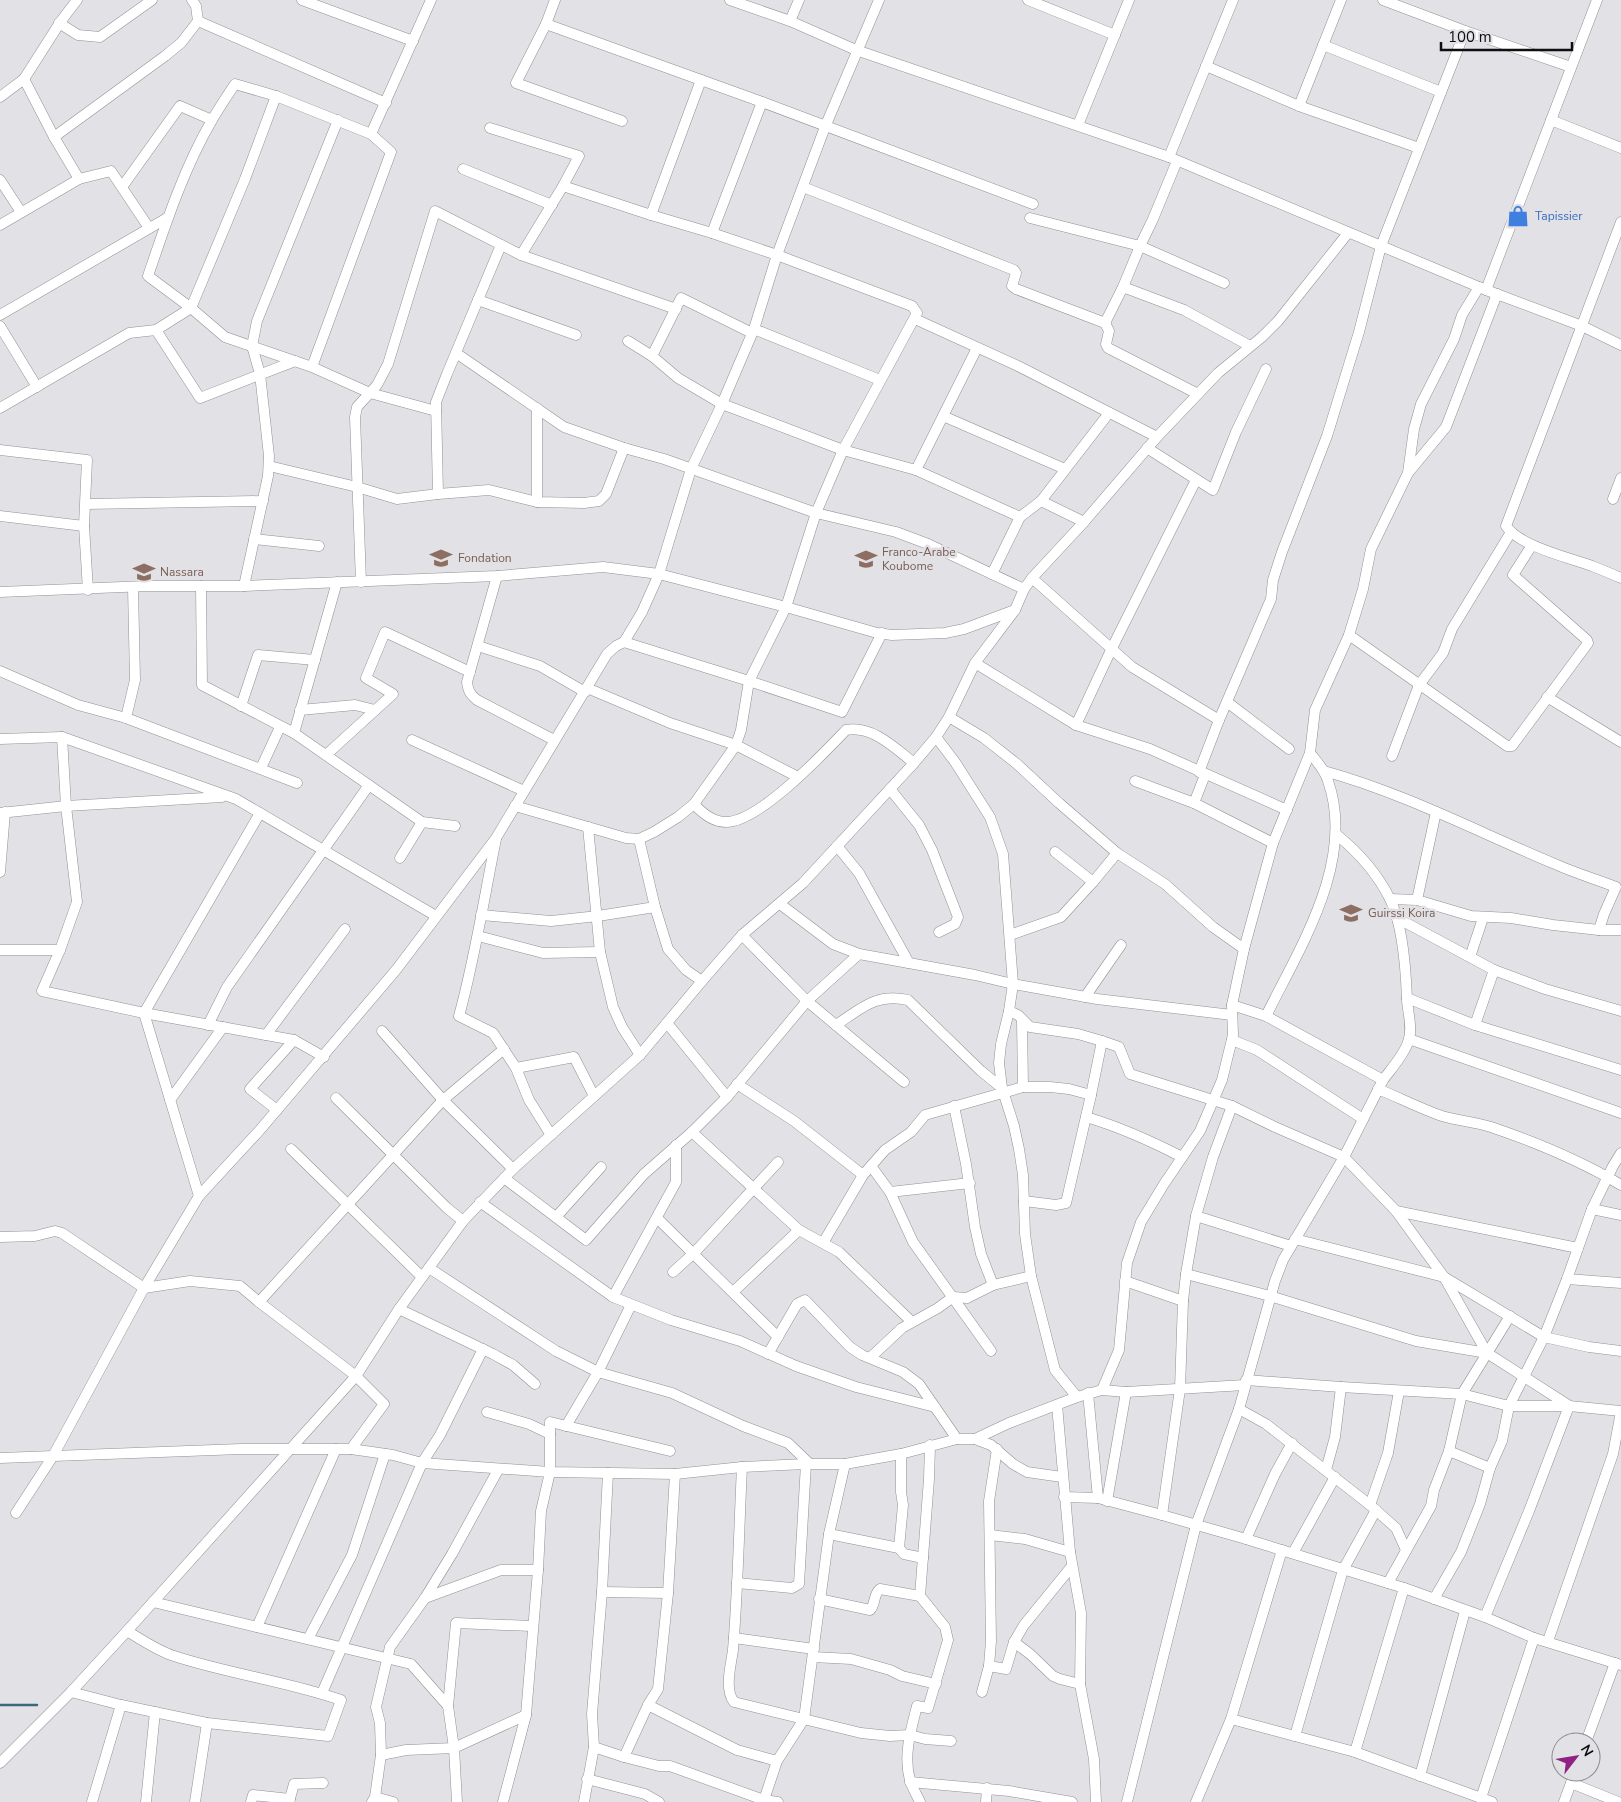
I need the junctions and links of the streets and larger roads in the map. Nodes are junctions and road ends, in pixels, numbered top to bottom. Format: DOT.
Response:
graph roads {
  1 [pos="77,0"];
  2 [pos="152,0"];
  3 [pos="192,0"];
  4 [pos="302,0"];
  5 [pos="431,0"];
  6 [pos="555,0"];
  7 [pos="730,0"];
  8 [pos="798,0"];
  9 [pos="879,0"];
  10 [pos="1028,0"];
  11 [pos="1129,0"];
  12 [pos="1233,0"];
  13 [pos="1341,0"];
  14 [pos="1383,0"];
  15 [pos="1597,0"];
  16 [pos="198,21"];
  17 [pos="790,21"];
  18 [pos="59,24"];
  19 [pos="546,24"];
  20 [pos="1465,31"];
  21 [pos="1115,35"];
  22 [pos="413,41"];
  23 [pos="1323,44"];
  24 [pos="856,50"];
  25 [pos="1206,66"];
  26 [pos="1571,67"];
  27 [pos="24,78"];
  28 [pos="701,80"];
  29 [pos="1441,92"];
  30 [pos="276,96"];
  31 [pos="0,97"];
  32 [pos="762,102"];
  33 [pos="386,103"];
  34 [pos="1299,106"];
  35 [pos="212,120"];
  36 [pos="338,120"];
  37 [pos="1551,120"];
  38 [pos="622,121"];
  39 [pos="1078,125"];
  40 [pos="825,127"];
  41 [pos="490,128"];
  42 [pos="372,134"];
  43 [pos="54,137"];
  44 [pos="1419,148"];
  45 [pos="1621,148"];
  46 [pos="1173,159"];
  47 [pos="463,169"];
  48 [pos="79,179"];
  49 [pos="0,180"];
  50 [pos="564,186"];
  51 [pos="122,187"];
  52 [pos="803,187"];
  53 [pos="1033,204"];
  54 [pos="552,205"];
  55 [pos="22,212"];
  56 [pos="651,215"];
  57 [pos="168,218"];
  58 [pos="1030,218"];
  59 [pos="1621,222"];
  60 [pos="0,225"];
  61 [pos="149,228"];
  62 [pos="712,233"];
  63 [pos="1348,233"];
  64 [pos="501,245"];
  65 [pos="1140,246"];
  66 [pos="1381,246"];
  67 [pos="521,255"];
  68 [pos="777,255"];
  69 [pos="1224,283"];
  70 [pos="1123,287"];
  71 [pos="1483,289"];
  72 [pos="1497,294"];
  73 [pos="478,300"];
  74 [pos="191,308"];
  75 [pos="676,308"];
  76 [pos="0,315"];
  77 [pos="915,319"];
  78 [pos="1105,324"];
  79 [pos="0,326"];
  80 [pos="1582,326"];
  81 [pos="156,330"];
  82 [pos="753,331"];
  83 [pos="576,335"];
  84 [pos="628,340"];
  85 [pos="1621,345"];
  86 [pos="252,346"];
  87 [pos="1250,346"];
  88 [pos="978,348"];
  89 [pos="456,353"];
  90 [pos="652,356"];
  91 [pos="295,361"];
  92 [pos="312,367"];
  93 [pos="1266,369"];
  94 [pos="260,374"];
  95 [pos="880,380"];
  96 [pos="37,387"];
  97 [pos="370,393"];
  98 [pos="1198,394"];
  99 [pos="722,404"];
  100 [pos="0,408"];
  101 [pos="536,408"];
  102 [pos="436,411"];
  103 [pos="1109,413"];
  104 [pos="943,416"];
  105 [pos="1157,437"];
  106 [pos="624,448"];
  107 [pos="1148,448"];
  108 [pos="0,450"];
  109 [pos="843,450"];
  110 [pos="269,466"];
  111 [pos="691,469"];
  112 [pos="1065,469"];
  113 [pos="916,470"];
  114 [pos="1408,473"];
  115 [pos="1621,478"];
  116 [pos="1196,480"];
  117 [pos="357,487"];
  118 [pos="438,494"];
  119 [pos="1613,499"];
  120 [pos="262,501"];
  121 [pos="1041,501"];
  122 [pos="537,502"];
  123 [pos="86,504"];
  124 [pos="816,514"];
  125 [pos="0,516"];
  126 [pos="1020,517"];
  127 [pos="1084,522"];
  128 [pos="84,526"];
  129 [pos="1511,532"];
  130 [pos="254,540"];
  131 [pos="1532,545"];
  132 [pos="318,546"];
  133 [pos="659,574"];
  134 [pos="992,574"];
  135 [pos="497,576"];
  136 [pos="1032,578"];
  137 [pos="1621,578"];
  138 [pos="337,582"];
  139 [pos="361,582"];
  140 [pos="201,586"];
  141 [pos="244,586"];
  142 [pos="133,587"];
  143 [pos="1024,589"];
  144 [pos="88,590"];
  145 [pos="0,592"];
  146 [pos="786,607"];
  147 [pos="1015,610"];
  148 [pos="882,634"];
  149 [pos="1349,635"];
  150 [pos="624,642"];
  151 [pos="478,646"];
  152 [pos="1111,650"];
  153 [pos="315,660"];
  154 [pos="974,663"];
  155 [pos="0,671"];
  156 [pos="470,672"];
  157 [pos="749,681"];
  158 [pos="1419,686"];
  159 [pos="586,690"];
  160 [pos="1547,697"];
  161 [pos="1227,702"];
  162 [pos="241,706"];
  163 [pos="300,710"];
  164 [pos="375,710"];
  165 [pos="949,717"];
  166 [pos="126,718"];
  167 [pos="1219,720"];
  168 [pos="1076,725"];
  169 [pos="280,727"];
  170 [pos="294,733"];
  171 [pos="62,737"];
  172 [pos="936,737"];
  173 [pos="0,739"];
  174 [pos="412,740"];
  175 [pos="554,740"];
  176 [pos="1621,742"];
  177 [pos="736,745"];
  178 [pos="1289,748"];
  179 [pos="1310,752"];
  180 [pos="326,755"];
  181 [pos="1392,756"];
  182 [pos="914,763"];
  183 [pos="262,768"];
  184 [pos="1324,771"];
  185 [pos="1202,773"];
  186 [pos="798,777"];
  187 [pos="1135,781"];
  188 [pos="297,784"];
  189 [pos="369,785"];
  190 [pos="890,789"];
  191 [pos="524,791"];
  192 [pos="228,796"];
  193 [pos="1194,803"];
  194 [pos="694,804"];
  195 [pos="66,806"];
  196 [pos="515,806"];
  197 [pos="1287,810"];
  198 [pos="2,812"];
  199 [pos="1436,812"];
  200 [pos="260,813"];
  201 [pos="422,822"];
  202 [pos="454,826"];
  203 [pos="588,827"];
  204 [pos="1336,835"];
  205 [pos="496,838"];
  206 [pos="639,839"];
  207 [pos="1273,843"];
  208 [pos="837,846"];
  209 [pos="324,850"];
  210 [pos="1055,852"];
  211 [pos="1117,853"];
  212 [pos="400,858"];
  213 [pos="0,872"];
  214 [pos="1621,877"];
  215 [pos="1093,882"];
  216 [pos="1616,887"];
  217 [pos="1390,899"];
  218 [pos="1416,900"];
  219 [pos="780,904"];
  220 [pos="655,907"];
  221 [pos="481,915"];
  222 [pos="436,916"];
  223 [pos="598,916"];
  224 [pos="1397,918"];
  225 [pos="1483,918"];
  226 [pos="345,929"];
  227 [pos="1599,930"];
  228 [pos="1621,930"];
  229 [pos="939,932"];
  230 [pos="742,935"];
  231 [pos="478,936"];
  232 [pos="1010,936"];
  233 [pos="1121,945"];
  234 [pos="1244,949"];
  235 [pos="0,950"];
  236 [pos="60,950"];
  237 [pos="600,952"];
  238 [pos="859,954"];
  239 [pos="1470,957"];
  240 [pos="909,963"];
  241 [pos="1494,970"];
  242 [pos="702,981"];
  243 [pos="1013,984"];
  244 [pos="1085,997"];
  245 [pos="1407,998"];
  246 [pos="807,1001"];
  247 [pos="1232,1010"];
  248 [pos="1010,1011"];
  249 [pos="1621,1011"];
  250 [pos="144,1013"];
  251 [pos="1266,1016"];
  252 [pos="1022,1020"];
  253 [pos="667,1023"];
  254 [pos="208,1025"];
  255 [pos="836,1025"];
  256 [pos="1475,1025"];
  257 [pos="223,1027"];
  258 [pos="382,1032"];
  259 [pos="266,1035"];
  260 [pos="1409,1039"];
  261 [pos="294,1040"];
  262 [pos="1232,1040"];
  263 [pos="1102,1041"];
  264 [pos="504,1049"];
  265 [pos="640,1055"];
  266 [pos="324,1057"];
  267 [pos="516,1068"];
  268 [pos="1621,1070"];
  269 [pos="904,1082"];
  270 [pos="738,1084"];
  271 [pos="1381,1085"];
  272 [pos="1023,1087"];
  273 [pos="1003,1090"];
  274 [pos="1091,1095"];
  275 [pos="594,1096"];
  276 [pos="727,1096"];
  277 [pos="336,1098"];
  278 [pos="170,1100"];
  279 [pos="443,1100"];
  280 [pos="1214,1100"];
  281 [pos="954,1106"];
  282 [pos="1232,1106"];
  283 [pos="278,1110"];
  284 [pos="1621,1113"];
  285 [pos="1086,1117"];
  286 [pos="1363,1118"];
  287 [pos="692,1132"];
  288 [pos="551,1135"];
  289 [pos="676,1146"];
  290 [pos="291,1149"];
  291 [pos="1621,1153"];
  292 [pos="394,1154"];
  293 [pos="1182,1157"];
  294 [pos="1344,1157"];
  295 [pos="778,1162"];
  296 [pos="871,1166"];
  297 [pos="601,1167"];
  298 [pos="513,1169"];
  299 [pos="863,1175"];
  300 [pos="1607,1177"];
  301 [pos="504,1178"];
  302 [pos="970,1184"];
  303 [pos="1621,1185"];
  304 [pos="755,1188"];
  305 [pos="890,1192"];
  306 [pos="199,1196"];
  307 [pos="1024,1201"];
  308 [pos="480,1202"];
  309 [pos="348,1205"];
  310 [pos="1592,1208"];
  311 [pos="1396,1211"];
  312 [pos="1621,1215"];
  313 [pos="1196,1216"];
  314 [pos="556,1217"];
  315 [pos="657,1218"];
  316 [pos="462,1221"];
  317 [pos="799,1230"];
  318 [pos="0,1237"];
  319 [pos="1293,1242"];
  320 [pos="823,1243"];
  321 [pos="1578,1248"];
  322 [pos="694,1253"];
  323 [pos="429,1268"];
  324 [pos="673,1272"];
  325 [pos="1186,1274"];
  326 [pos="1031,1276"];
  327 [pos="422,1277"];
  328 [pos="1444,1277"];
  329 [pos="1567,1279"];
  330 [pos="1125,1281"];
  331 [pos="1621,1283"];
  332 [pos="992,1285"];
  333 [pos="144,1288"];
  334 [pos="733,1292"];
  335 [pos="1270,1296"];
  336 [pos="613,1297"];
  337 [pos="953,1297"];
  338 [pos="1183,1301"];
  339 [pos="259,1302"];
  340 [pos="631,1305"];
  341 [pos="399,1309"];
  342 [pos="1510,1316"];
  343 [pos="912,1322"];
  344 [pos="778,1337"];
  345 [pos="1544,1337"];
  346 [pos="484,1349"];
  347 [pos="991,1351"];
  348 [pos="1621,1351"];
  349 [pos="1488,1353"];
  350 [pos="768,1354"];
  351 [pos="871,1357"];
  352 [pos="598,1372"];
  353 [pos="356,1376"];
  354 [pos="1524,1376"];
  355 [pos="1246,1382"];
  356 [pos="535,1384"];
  357 [pos="1341,1387"];
  358 [pos="1180,1389"];
  359 [pos="1102,1390"];
  360 [pos="1399,1391"];
  361 [pos="1126,1392"];
  362 [pos="1088,1393"];
  363 [pos="1462,1394"];
  364 [pos="1077,1397"];
  365 [pos="1057,1405"];
  366 [pos="1509,1406"];
  367 [pos="1569,1406"];
  368 [pos="935,1407"];
  369 [pos="1238,1409"];
  370 [pos="1621,1411"];
  371 [pos="487,1412"];
  372 [pos="566,1426"];
  373 [pos="550,1434"];
  374 [pos="958,1439"];
  375 [pos="975,1439"];
  376 [pos="1292,1443"];
  377 [pos="930,1446"];
  378 [pos="290,1449"];
  379 [pos="336,1449"];
  380 [pos="351,1449"];
  381 [pos="997,1449"];
  382 [pos="670,1451"];
  383 [pos="1449,1451"];
  384 [pos="385,1454"];
  385 [pos="902,1454"];
  386 [pos="53,1456"];
  387 [pos="0,1458"];
  388 [pos="422,1463"];
  389 [pos="808,1464"];
  390 [pos="845,1464"];
  391 [pos="742,1467"];
  392 [pos="1490,1468"];
  393 [pos="498,1470"];
  394 [pos="1326,1470"];
  395 [pos="550,1472"];
  396 [pos="608,1473"];
  397 [pos="675,1474"];
  398 [pos="1335,1477"];
  399 [pos="1062,1478"];
  400 [pos="1064,1498"];
  401 [pos="1102,1500"];
  402 [pos="1373,1507"];
  403 [pos="16,1513"];
  404 [pos="1162,1515"];
  405 [pos="1196,1525"];
  406 [pos="829,1534"];
  407 [pos="990,1535"];
  408 [pos="1246,1539"];
  409 [pos="899,1548"];
  410 [pos="1282,1550"];
  411 [pos="1406,1550"];
  412 [pos="1070,1552"];
  413 [pos="1292,1553"];
  414 [pos="923,1558"];
  415 [pos="1072,1566"];
  416 [pos="538,1570"];
  417 [pos="1343,1570"];
  418 [pos="737,1582"];
  419 [pos="1388,1583"];
  420 [pos="1404,1588"];
  421 [pos="602,1592"];
  422 [pos="668,1593"];
  423 [pos="920,1596"];
  424 [pos="425,1598"];
  425 [pos="819,1599"];
  426 [pos="1434,1599"];
  427 [pos="153,1602"];
  428 [pos="1465,1611"];
  429 [pos="1485,1617"];
  430 [pos="532,1626"];
  431 [pos="256,1627"];
  432 [pos="127,1631"];
  433 [pos="734,1638"];
  434 [pos="1534,1638"];
  435 [pos="308,1639"];
  436 [pos="1548,1641"];
  437 [pos="1014,1642"];
  438 [pos="342,1647"];
  439 [pos="814,1653"];
  440 [pos="387,1658"];
  441 [pos="1618,1664"];
  442 [pos="989,1666"];
  443 [pos="936,1684"];
  444 [pos="1080,1684"];
  445 [pos="71,1692"];
  446 [pos="982,1692"];
  447 [pos="322,1693"];
  448 [pos="121,1705"];
  449 [pos="448,1706"];
  450 [pos="648,1706"];
  451 [pos="155,1712"];
  452 [pos="526,1714"];
  453 [pos="804,1719"];
  454 [pos="1231,1719"];
  455 [pos="207,1723"];
  456 [pos="1590,1732"];
  457 [pos="910,1735"];
  458 [pos="1295,1736"];
  459 [pos="951,1741"];
  460 [pos="594,1747"];
  461 [pos="454,1748"];
  462 [pos="1355,1752"];
  463 [pos="381,1755"];
  464 [pos="624,1756"];
  465 [pos="777,1761"];
  466 [pos="0,1763"];
  467 [pos="1420,1776"];
  468 [pos="587,1779"];
  469 [pos="910,1782"];
  470 [pos="323,1783"];
  471 [pos="1571,1783"];
  472 [pos="987,1788"];
  473 [pos="1481,1798"];
  474 [pos="374,1799"];
  475 [pos="764,1800"];
  476 [pos="289,1801"];
  477 [pos="92,1802"];
  478 [pos="146,1802"];
  479 [pos="195,1802"];
  480 [pos="251,1802"];
  481 [pos="393,1802"];
  482 [pos="457,1802"];
  483 [pos="503,1802"];
  484 [pos="584,1802"];
  485 [pos="659,1802"];
  486 [pos="778,1802"];
  487 [pos="920,1802"];
  488 [pos="986,1802"];
  489 [pos="1072,1802"];
  490 [pos="1096,1802"];
  491 [pos="1127,1802"];
  492 [pos="1196,1802"];
  493 [pos="1492,1802"];
  494 [pos="1564,1802"];
  495 [pos="1618,1802"];
  1 -- 18 [label="street"];
  2 -- 18 [label="street"];
  3 -- 16 [label="street"];
  4 -- 22 [label="street"];
  5 -- 22 [label="street"];
  6 -- 19 [label="street"];
  7 -- 17 [label="street"];
  8 -- 17 [label="street"];
  9 -- 24 [label="street"];
  10 -- 21 [label="street"];
  11 -- 21 [label="street"];
  12 -- 25 [label="street"];
  13 -- 23 [label="street"];
  14 -- 20 [label="street"];
  15 -- 26 [label="street"];
  16 -- 33 [label="street"];
  16 -- 43 [label="street"];
  17 -- 24 [label="street"];
  18 -- 27 [label="street"];
  19 -- 28 [label="street"];
  19 -- 38 [label="street"];
  20 -- 26 [label="street"];
  20 -- 29 [label="street"];
  21 -- 39 [label="street"];
  22 -- 33 [label="street"];
  23 -- 29 [label="street"];
  23 -- 34 [label="street"];
  24 -- 39 [label="street"];
  24 -- 40 [label="street"];
  25 -- 34 [label="street"];
  25 -- 46 [label="street"];
  26 -- 37 [label="street"];
  27 -- 31 [label="street"];
  27 -- 43 [label="street"];
  28 -- 32 [label="street"];
  28 -- 56 [label="street"];
  29 -- 44 [label="street"];
  30 -- 35 [label="street"];
  30 -- 36 [label="street"];
  30 -- 74 [label="street"];
  32 -- 40 [label="street"];
  32 -- 62 [label="street"];
  33 -- 42 [label="street"];
  34 -- 44 [label="street"];
  35 -- 51 [label="street"];
  35 -- 57 [label="street"];
  36 -- 42 [label="street"];
  36 -- 86 [label="street"];
  37 -- 45 [label="street"];
  37 -- 71 [label="street"];
  39 -- 46 [label="street"];
  40 -- 52 [label="street"];
  40 -- 53 [label="street"];
  41 -- 50 [label="street"];
  42 -- 92 [label="street"];
  43 -- 48 [label="street"];
  44 -- 66 [label="street"];
  46 -- 63 [label="street"];
  46 -- 65 [label="street"];
  47 -- 54 [label="street"];
  48 -- 51 [label="street"];
  48 -- 55 [label="street"];
  49 -- 55 [label="street"];
  50 -- 54 [label="street"];
  50 -- 56 [label="street"];
  51 -- 61 [label="street"];
  52 -- 68 [label="street"];
  52 -- 78 [label="street"];
  54 -- 67 [label="street"];
  55 -- 60 [label="street"];
  56 -- 62 [label="street"];
  57 -- 61 [label="street"];
  57 -- 74 [label="street"];
  58 -- 65 [label="street"];
  59 -- 80 [label="street"];
  61 -- 76 [label="street"];
  62 -- 68 [label="street"];
  63 -- 66 [label="street"];
  63 -- 87 [label="street"];
  64 -- 67 [label="street"];
  64 -- 73 [label="street"];
  64 -- 97 [label="street"];
  65 -- 69 [label="street"];
  65 -- 70 [label="street"];
  66 -- 71 [label="street"];
  66 -- 161 [label="street"];
  67 -- 75 [label="street"];
  68 -- 77 [label="street"];
  68 -- 82 [label="street"];
  70 -- 78 [label="street"];
  70 -- 87 [label="street"];
  71 -- 72 [label="street"];
  71 -- 114 [label="street"];
  72 -- 80 [label="street"];
  72 -- 114 [label="street"];
  73 -- 83 [label="street"];
  73 -- 89 [label="street"];
  74 -- 81 [label="street"];
  74 -- 86 [label="street"];
  75 -- 82 [label="street"];
  75 -- 90 [label="street"];
  77 -- 88 [label="street"];
  77 -- 95 [label="street"];
  78 -- 98 [label="street"];
  79 -- 96 [label="street"];
  80 -- 85 [label="street"];
  80 -- 129 [label="street"];
  81 -- 94 [label="street"];
  81 -- 96 [label="street"];
  82 -- 95 [label="street"];
  82 -- 99 [label="street"];
  84 -- 90 [label="street"];
  86 -- 91 [label="street"];
  86 -- 94 [label="street"];
  87 -- 98 [label="street"];
  88 -- 103 [label="street"];
  88 -- 104 [label="street"];
  89 -- 101 [label="street"];
  89 -- 102 [label="street"];
  90 -- 99 [label="street"];
  91 -- 92 [label="street"];
  91 -- 94 [label="street"];
  92 -- 97 [label="street"];
  93 -- 116 [label="street"];
  94 -- 110 [label="street"];
  95 -- 109 [label="street"];
  96 -- 100 [label="street"];
  97 -- 102 [label="street"];
  97 -- 117 [label="street"];
  98 -- 105 [label="street"];
  99 -- 109 [label="street"];
  99 -- 111 [label="street"];
  101 -- 106 [label="street"];
  101 -- 122 [label="street"];
  102 -- 118 [label="street"];
  103 -- 105 [label="street"];
  103 -- 112 [label="street"];
  104 -- 112 [label="street"];
  104 -- 113 [label="street"];
  105 -- 107 [label="street"];
  106 -- 111 [label="street"];
  106 -- 122 [label="street"];
  107 -- 116 [label="street"];
  107 -- 127 [label="street"];
  108 -- 123 [label="street"];
  109 -- 113 [label="street"];
  109 -- 124 [label="street"];
  110 -- 117 [label="street"];
  110 -- 120 [label="street"];
  111 -- 124 [label="street"];
  111 -- 133 [label="street"];
  112 -- 121 [label="street"];
  113 -- 126 [label="street"];
  114 -- 149 [label="street"];
  115 -- 119 [label="street"];
  116 -- 152 [label="street"];
  117 -- 118 [label="street"];
  117 -- 139 [label="street"];
  118 -- 122 [label="street"];
  120 -- 123 [label="street"];
  120 -- 130 [label="street"];
  121 -- 126 [label="street"];
  121 -- 127 [label="street"];
  123 -- 128 [label="street"];
  124 -- 134 [label="street"];
  124 -- 146 [label="street"];
  125 -- 128 [label="street"];
  126 -- 134 [label="street"];
  127 -- 136 [label="street"];
  128 -- 144 [label="street"];
  129 -- 131 [label="street"];
  129 -- 158 [label="street"];
  130 -- 132 [label="street"];
  130 -- 141 [label="street"];
  131 -- 137 [label="street"];
  131 -- 160 [label="street"];
  133 -- 135 [label="street"];
  133 -- 146 [label="street"];
  133 -- 150 [label="street"];
  134 -- 143 [label="street"];
  135 -- 139 [label="street"];
  135 -- 151 [label="street"];
  136 -- 143 [label="street"];
  136 -- 152 [label="street"];
  138 -- 139 [label="street"];
  138 -- 141 [label="street"];
  138 -- 153 [label="street"];
  140 -- 141 [label="street"];
  140 -- 142 [label="street"];
  140 -- 162 [label="street"];
  142 -- 144 [label="street"];
  142 -- 166 [label="street"];
  143 -- 147 [label="street"];
  144 -- 145 [label="street"];
  146 -- 148 [label="street"];
  146 -- 157 [label="street"];
  147 -- 148 [label="street"];
  147 -- 154 [label="street"];
  148 -- 157 [label="street"];
  149 -- 158 [label="street"];
  149 -- 179 [label="street"];
  150 -- 157 [label="street"];
  150 -- 159 [label="street"];
  151 -- 156 [label="street"];
  151 -- 159 [label="street"];
  152 -- 167 [label="street"];
  152 -- 168 [label="street"];
  153 -- 162 [label="street"];
  153 -- 163 [label="street"];
  154 -- 165 [label="street"];
  154 -- 168 [label="street"];
  155 -- 166 [label="street"];
  156 -- 164 [label="street"];
  156 -- 175 [label="street"];
  157 -- 177 [label="street"];
  158 -- 160 [label="street"];
  158 -- 181 [label="street"];
  159 -- 175 [label="street"];
  159 -- 177 [label="street"];
  160 -- 176 [label="street"];
  161 -- 167 [label="street"];
  161 -- 178 [label="street"];
  162 -- 169 [label="street"];
  163 -- 164 [label="street"];
  163 -- 170 [label="street"];
  164 -- 180 [label="street"];
  165 -- 172 [label="street"];
  165 -- 211 [label="street"];
  166 -- 183 [label="street"];
  167 -- 185 [label="street"];
  168 -- 185 [label="street"];
  169 -- 170 [label="street"];
  169 -- 183 [label="street"];
  170 -- 180 [label="street"];
  171 -- 173 [label="street"];
  171 -- 192 [label="street"];
  171 -- 195 [label="street"];
  172 -- 182 [label="street"];
  172 -- 232 [label="street"];
  174 -- 191 [label="street"];
  175 -- 191 [label="street"];
  177 -- 186 [label="street"];
  177 -- 194 [label="street"];
  179 -- 184 [label="street"];
  179 -- 197 [label="street"];
  180 -- 189 [label="street"];
  182 -- 186 [label="street"];
  182 -- 190 [label="street"];
  183 -- 188 [label="street"];
  184 -- 199 [label="street"];
  184 -- 204 [label="street"];
  185 -- 193 [label="street"];
  185 -- 197 [label="street"];
  186 -- 194 [label="street"];
  187 -- 193 [label="street"];
  189 -- 201 [label="street"];
  189 -- 209 [label="street"];
  190 -- 208 [label="street"];
  190 -- 229 [label="street"];
  191 -- 196 [label="street"];
  192 -- 195 [label="street"];
  192 -- 200 [label="street"];
  193 -- 207 [label="street"];
  194 -- 206 [label="street"];
  195 -- 198 [label="street"];
  195 -- 236 [label="street"];
  196 -- 203 [label="street"];
  196 -- 205 [label="street"];
  197 -- 207 [label="street"];
  198 -- 213 [label="street"];
  199 -- 216 [label="street"];
  199 -- 218 [label="street"];
  200 -- 209 [label="street"];
  200 -- 250 [label="street"];
  201 -- 202 [label="street"];
  201 -- 212 [label="street"];
  203 -- 206 [label="street"];
  203 -- 223 [label="street"];
  204 -- 217 [label="street"];
  204 -- 251 [label="street"];
  205 -- 221 [label="street"];
  205 -- 222 [label="street"];
  206 -- 220 [label="street"];
  207 -- 234 [label="street"];
  208 -- 219 [label="street"];
  208 -- 240 [label="street"];
  209 -- 222 [label="street"];
  209 -- 254 [label="street"];
  210 -- 215 [label="street"];
  211 -- 215 [label="street"];
  211 -- 234 [label="street"];
  214 -- 216 [label="street"];
  215 -- 232 [label="street"];
  216 -- 227 [label="street"];
  217 -- 218 [label="street"];
  217 -- 224 [label="street"];
  218 -- 225 [label="street"];
  219 -- 230 [label="street"];
  219 -- 238 [label="street"];
  220 -- 223 [label="street"];
  220 -- 242 [label="street"];
  221 -- 223 [label="street"];
  221 -- 231 [label="street"];
  222 -- 266 [label="street"];
  223 -- 237 [label="street"];
  224 -- 239 [label="street"];
  224 -- 245 [label="street"];
  225 -- 227 [label="street"];
  225 -- 239 [label="street"];
  226 -- 259 [label="street"];
  227 -- 228 [label="street"];
  230 -- 242 [label="street"];
  230 -- 246 [label="street"];
  231 -- 237 [label="street"];
  231 -- 264 [label="street"];
  232 -- 243 [label="street"];
  233 -- 244 [label="street"];
  234 -- 247 [label="street"];
  235 -- 236 [label="street"];
  236 -- 250 [label="street"];
  237 -- 265 [label="street"];
  238 -- 240 [label="street"];
  238 -- 246 [label="street"];
  239 -- 241 [label="street"];
  240 -- 243 [label="street"];
  241 -- 249 [label="street"];
  241 -- 256 [label="street"];
  242 -- 253 [label="street"];
  243 -- 244 [label="street"];
  243 -- 248 [label="street"];
  244 -- 247 [label="street"];
  245 -- 256 [label="street"];
  245 -- 260 [label="street"];
  246 -- 255 [label="street"];
  246 -- 270 [label="street"];
  247 -- 251 [label="street"];
  247 -- 262 [label="street"];
  248 -- 252 [label="street"];
  248 -- 273 [label="street"];
  250 -- 254 [label="street"];
  250 -- 278 [label="street"];
  251 -- 271 [label="street"];
  252 -- 263 [label="street"];
  252 -- 272 [label="street"];
  253 -- 265 [label="street"];
  253 -- 276 [label="street"];
  254 -- 257 [label="street"];
  255 -- 269 [label="street"];
  255 -- 273 [label="street"];
  256 -- 268 [label="street"];
  257 -- 259 [label="street"];
  257 -- 278 [label="street"];
  258 -- 279 [label="street"];
  259 -- 261 [label="street"];
  260 -- 271 [label="street"];
  260 -- 284 [label="street"];
  261 -- 266 [label="street"];
  261 -- 283 [label="street"];
  262 -- 280 [label="street"];
  262 -- 286 [label="street"];
  263 -- 274 [label="street"];
  263 -- 280 [label="street"];
  264 -- 267 [label="street"];
  264 -- 279 [label="street"];
  265 -- 275 [label="street"];
  266 -- 283 [label="street"];
  267 -- 275 [label="street"];
  267 -- 288 [label="street"];
  270 -- 276 [label="street"];
  270 -- 299 [label="street"];
  271 -- 286 [label="street"];
  271 -- 300 [label="street"];
  272 -- 273 [label="street"];
  272 -- 274 [label="street"];
  273 -- 281 [label="street"];
  273 -- 307 [label="street"];
  274 -- 285 [label="street"];
  275 -- 288 [label="street"];
  276 -- 287 [label="street"];
  277 -- 292 [label="street"];
  278 -- 306 [label="street"];
  279 -- 292 [label="street"];
  279 -- 298 [label="street"];
  280 -- 282 [label="street"];
  280 -- 293 [label="street"];
  281 -- 296 [label="street"];
  281 -- 302 [label="street"];
  282 -- 294 [label="street"];
  282 -- 313 [label="street"];
  283 -- 306 [label="street"];
  285 -- 293 [label="street"];
  285 -- 307 [label="street"];
  286 -- 294 [label="street"];
  287 -- 289 [label="street"];
  287 -- 304 [label="street"];
  288 -- 298 [label="street"];
  289 -- 314 [label="street"];
  289 -- 315 [label="street"];
  290 -- 309 [label="street"];
  291 -- 300 [label="street"];
  292 -- 309 [label="street"];
  292 -- 316 [label="street"];
  293 -- 330 [label="street"];
  294 -- 311 [label="street"];
  294 -- 319 [label="street"];
  295 -- 304 [label="street"];
  296 -- 299 [label="street"];
  296 -- 305 [label="street"];
  297 -- 314 [label="street"];
  298 -- 301 [label="street"];
  299 -- 320 [label="street"];
  300 -- 303 [label="street"];
  300 -- 310 [label="street"];
  301 -- 308 [label="street"];
  301 -- 314 [label="street"];
  302 -- 305 [label="street"];
  302 -- 332 [label="street"];
  304 -- 317 [label="street"];
  304 -- 322 [label="street"];
  305 -- 337 [label="street"];
  306 -- 333 [label="street"];
  307 -- 326 [label="street"];
  308 -- 316 [label="street"];
  308 -- 336 [label="street"];
  309 -- 327 [label="street"];
  309 -- 339 [label="street"];
  310 -- 312 [label="street"];
  310 -- 321 [label="street"];
  311 -- 321 [label="street"];
  311 -- 328 [label="street"];
  313 -- 319 [label="street"];
  313 -- 325 [label="street"];
  315 -- 322 [label="street"];
  315 -- 336 [label="street"];
  316 -- 323 [label="street"];
  317 -- 320 [label="street"];
  317 -- 334 [label="street"];
  318 -- 333 [label="street"];
  319 -- 328 [label="street"];
  319 -- 335 [label="street"];
  320 -- 343 [label="street"];
  321 -- 329 [label="street"];
  322 -- 324 [label="street"];
  322 -- 334 [label="street"];
  323 -- 327 [label="street"];
  323 -- 352 [label="street"];
  325 -- 335 [label="street"];
  325 -- 338 [label="street"];
  326 -- 332 [label="street"];
  326 -- 364 [label="street"];
  327 -- 341 [label="street"];
  328 -- 342 [label="street"];
  328 -- 349 [label="street"];
  329 -- 331 [label="street"];
  329 -- 345 [label="street"];
  330 -- 338 [label="street"];
  330 -- 359 [label="street"];
  332 -- 337 [label="street"];
  333 -- 339 [label="street"];
  333 -- 386 [label="street"];
  334 -- 344 [label="street"];
  335 -- 349 [label="street"];
  335 -- 355 [label="street"];
  336 -- 340 [label="street"];
  337 -- 343 [label="street"];
  337 -- 347 [label="street"];
  338 -- 358 [label="street"];
  339 -- 353 [label="street"];
  340 -- 350 [label="street"];
  340 -- 352 [label="street"];
  341 -- 346 [label="street"];
  341 -- 353 [label="street"];
  342 -- 345 [label="street"];
  342 -- 349 [label="street"];
  343 -- 351 [label="street"];
  344 -- 350 [label="street"];
  344 -- 351 [label="street"];
  345 -- 348 [label="street"];
  345 -- 354 [label="street"];
  346 -- 356 [label="street"];
  346 -- 388 [label="street"];
  349 -- 354 [label="street"];
  349 -- 363 [label="street"];
  350 -- 368 [label="street"];
  351 -- 368 [label="street"];
  352 -- 372 [label="street"];
  352 -- 389 [label="street"];
  353 -- 378 [label="street"];
  353 -- 380 [label="street"];
  354 -- 366 [label="street"];
  354 -- 367 [label="street"];
  355 -- 357 [label="street"];
  355 -- 358 [label="street"];
  355 -- 369 [label="street"];
  357 -- 360 [label="street"];
  357 -- 394 [label="street"];
  358 -- 361 [label="street"];
  358 -- 404 [label="street"];
  359 -- 361 [label="street"];
  359 -- 362 [label="street"];
  360 -- 363 [label="street"];
  360 -- 402 [label="street"];
  361 -- 401 [label="street"];
  362 -- 364 [label="street"];
  362 -- 401 [label="street"];
  363 -- 366 [label="street"];
  363 -- 383 [label="street"];
  364 -- 365 [label="street"];
  365 -- 375 [label="street"];
  365 -- 399 [label="street"];
  366 -- 367 [label="street"];
  366 -- 392 [label="street"];
  367 -- 370 [label="street"];
  367 -- 429 [label="street"];
  368 -- 374 [label="street"];
  369 -- 376 [label="street"];
  369 -- 405 [label="street"];
  370 -- 436 [label="street"];
  371 -- 373 [label="street"];
  372 -- 373 [label="street"];
  372 -- 382 [label="street"];
  373 -- 395 [label="street"];
  374 -- 375 [label="street"];
  374 -- 377 [label="street"];
  375 -- 381 [label="street"];
  376 -- 394 [label="street"];
  376 -- 408 [label="street"];
  377 -- 385 [label="street"];
  377 -- 414 [label="street"];
  378 -- 379 [label="street"];
  378 -- 386 [label="street"];
  378 -- 427 [label="street"];
  379 -- 380 [label="street"];
  379 -- 431 [label="street"];
  380 -- 384 [label="street"];
  381 -- 399 [label="street"];
  381 -- 407 [label="street"];
  383 -- 392 [label="street"];
  383 -- 411 [label="street"];
  384 -- 388 [label="street"];
  384 -- 435 [label="street"];
  385 -- 390 [label="street"];
  385 -- 409 [label="street"];
  386 -- 387 [label="street"];
  386 -- 403 [label="street"];
  388 -- 393 [label="street"];
  388 -- 438 [label="street"];
  389 -- 390 [label="street"];
  389 -- 391 [label="street"];
  389 -- 418 [label="street"];
  390 -- 406 [label="street"];
  391 -- 397 [label="street"];
  391 -- 418 [label="street"];
  392 -- 426 [label="street"];
  393 -- 395 [label="street"];
  393 -- 424 [label="street"];
  394 -- 398 [label="street"];
  395 -- 396 [label="street"];
  395 -- 416 [label="street"];
  396 -- 397 [label="street"];
  396 -- 421 [label="street"];
  397 -- 422 [label="street"];
  398 -- 402 [label="street"];
  398 -- 413 [label="street"];
  399 -- 400 [label="street"];
  400 -- 401 [label="street"];
  400 -- 412 [label="street"];
  401 -- 404 [label="street"];
  402 -- 411 [label="street"];
  402 -- 417 [label="street"];
  404 -- 405 [label="street"];
  405 -- 408 [label="street"];
  405 -- 491 [label="street"];
  406 -- 409 [label="street"];
  406 -- 425 [label="street"];
  407 -- 412 [label="street"];
  407 -- 442 [label="street"];
  408 -- 410 [label="street"];
  409 -- 414 [label="street"];
  410 -- 413 [label="street"];
  410 -- 454 [label="street"];
  411 -- 419 [label="street"];
  412 -- 415 [label="street"];
  413 -- 417 [label="street"];
  414 -- 423 [label="street"];
  415 -- 437 [label="street"];
  415 -- 444 [label="street"];
  416 -- 424 [label="street"];
  416 -- 430 [label="street"];
  417 -- 419 [label="street"];
  417 -- 458 [label="street"];
  418 -- 433 [label="street"];
  419 -- 420 [label="street"];
  420 -- 426 [label="street"];
  420 -- 462 [label="street"];
  421 -- 422 [label="street"];
  421 -- 460 [label="street"];
  422 -- 450 [label="street"];
  423 -- 425 [label="street"];
  423 -- 443 [label="street"];
  424 -- 440 [label="street"];
  425 -- 439 [label="street"];
  426 -- 428 [label="street"];
  427 -- 431 [label="street"];
  427 -- 432 [label="street"];
  428 -- 429 [label="street"];
  428 -- 467 [label="street"];
  429 -- 434 [label="street"];
  430 -- 449 [label="street"];
  430 -- 452 [label="street"];
  431 -- 435 [label="street"];
  432 -- 445 [label="street"];
  432 -- 447 [label="street"];
  433 -- 439 [label="street"];
  433 -- 453 [label="street"];
  434 -- 436 [label="street"];
  434 -- 473 [label="street"];
  435 -- 438 [label="street"];
  436 -- 441 [label="street"];
  437 -- 442 [label="street"];
  437 -- 444 [label="street"];
  438 -- 440 [label="street"];
  438 -- 447 [label="street"];
  439 -- 443 [label="street"];
  439 -- 453 [label="street"];
  440 -- 449 [label="street"];
  440 -- 463 [label="street"];
  441 -- 456 [label="street"];
  442 -- 446 [label="street"];
  443 -- 457 [label="street"];
  444 -- 490 [label="street"];
  445 -- 448 [label="street"];
  445 -- 466 [label="street"];
  447 -- 455 [label="street"];
  448 -- 451 [label="street"];
  448 -- 477 [label="street"];
  449 -- 461 [label="street"];
  450 -- 464 [label="street"];
  450 -- 465 [label="street"];
  451 -- 455 [label="street"];
  451 -- 478 [label="street"];
  452 -- 461 [label="street"];
  452 -- 483 [label="street"];
  453 -- 457 [label="street"];
  453 -- 465 [label="street"];
  454 -- 458 [label="street"];
  454 -- 492 [label="street"];
  455 -- 479 [label="street"];
  457 -- 459 [label="street"];
  457 -- 469 [label="street"];
  458 -- 462 [label="street"];
  460 -- 464 [label="street"];
  460 -- 468 [label="street"];
  461 -- 463 [label="street"];
  461 -- 482 [label="street"];
  462 -- 467 [label="street"];
  463 -- 474 [label="street"];
  464 -- 475 [label="street"];
  465 -- 475 [label="street"];
  467 -- 473 [label="street"];
  468 -- 484 [label="street"];
  468 -- 485 [label="street"];
  469 -- 472 [label="street"];
  469 -- 487 [label="street"];
  470 -- 476 [label="street"];
  471 -- 494 [label="street"];
  471 -- 495 [label="street"];
  472 -- 488 [label="street"];
  472 -- 489 [label="street"];
  473 -- 493 [label="street"];
  474 -- 481 [label="street"];
  475 -- 486 [label="street"];
  476 -- 480 [label="street"];
}
